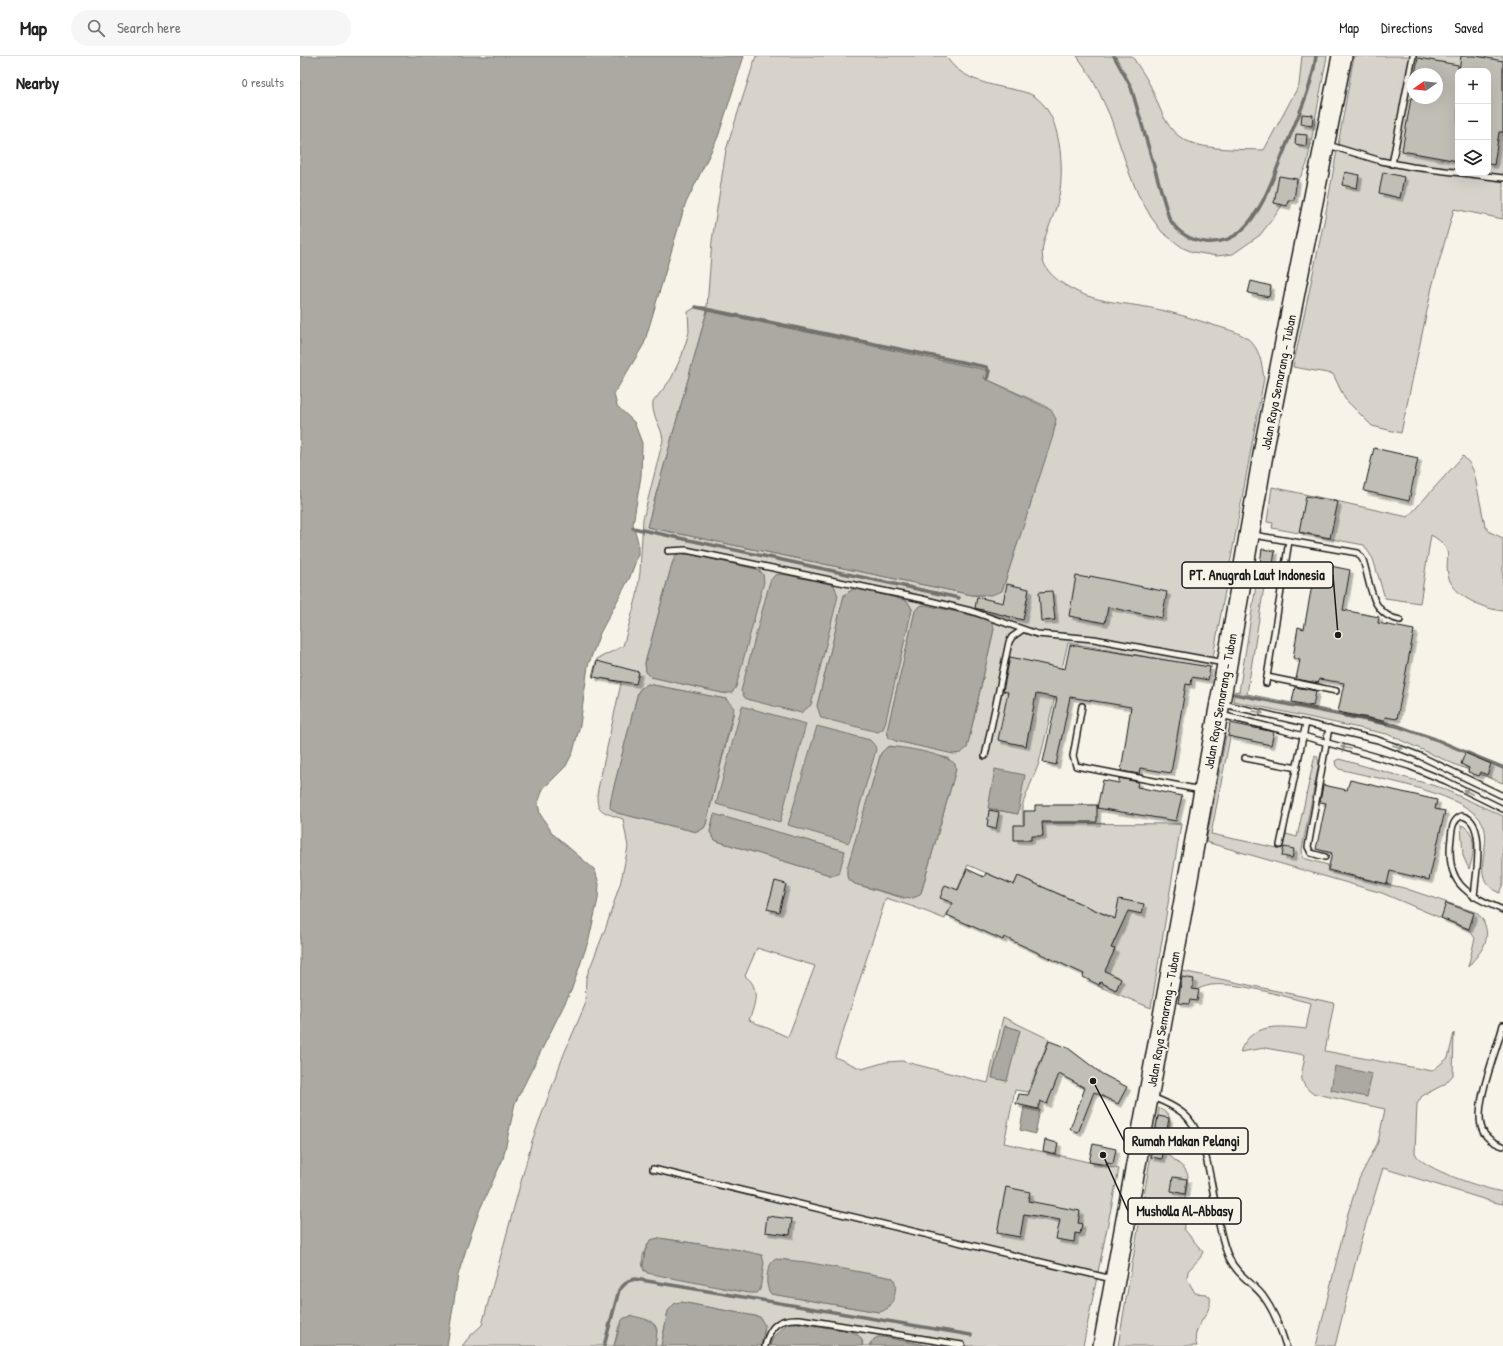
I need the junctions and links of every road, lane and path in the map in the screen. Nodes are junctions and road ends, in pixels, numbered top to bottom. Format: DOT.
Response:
graph roads {
  1 [pos="1342,56"];
  2 [pos="1413,56"];
  3 [pos="1325,144"];
  4 [pos="1392,164"];
  5 [pos="1503,178"];
  6 [pos="1249,534"];
  7 [pos="1289,541"];
  8 [pos="668,551"];
  9 [pos="1400,620"];
  10 [pos="1022,630"];
  11 [pos="1227,664"];
  12 [pos="1336,690"];
  13 [pos="1082,706"];
  14 [pos="1219,709"];
  15 [pos="1306,723"];
  16 [pos="1329,728"];
  17 [pos="1304,736"];
  18 [pos="1326,742"];
  19 [pos="984,756"];
  20 [pos="1245,758"];
  21 [pos="1297,768"];
  22 [pos="1204,791"];
  23 [pos="1503,796"];
  24 [pos="1503,810"];
  25 [pos="1280,845"];
  26 [pos="1325,857"];
  27 [pos="1474,897"];
  28 [pos="1503,910"];
  29 [pos="1503,1025"];
  30 [pos="1149,1096"];
  31 [pos="1503,1146"];
  32 [pos="653,1169"];
  33 [pos="1115,1280"];
  34 [pos="962,1345"];
  35 [pos="765,1346"];
  36 [pos="1103,1346"];
  37 [pos="1286,1346"];
  1 -- 3 [label="highway, Jalan Raya Semarang - Tuban"];
  2 -- 4 [label="lane"];
  3 -- 4 [label="lane"];
  3 -- 6 [label="highway, Jalan Raya Semarang - Tuban"];
  4 -- 5 [label="lane"];
  6 -- 7 [label="lane"];
  6 -- 11 [label="highway, Jalan Raya Semarang - Tuban"];
  7 -- 9 [label="lane"];
  7 -- 12 [label="lane"];
  8 -- 10 [label="lane"];
  10 -- 11 [label="lane"];
  10 -- 19 [label="lane"];
  11 -- 14 [label="highway, Jalan Raya Semarang - Tuban"];
  13 -- 22 [label="lane"];
  14 -- 15 [label="lane, one-way"];
  14 -- 17 [label="lane"];
  14 -- 22 [label="highway, Jalan Raya Semarang - Tuban"];
  15 -- 16 [label="lane"];
  15 -- 17 [label="lane"];
  16 -- 18 [label="lane"];
  16 -- 23 [label="lane, one-way"];
  17 -- 18 [label="lane"];
  17 -- 21 [label="lane"];
  24 -- 18 [label="lane, one-way"];
  18 -- 26 [label="lane"];
  20 -- 21 [label="lane"];
  21 -- 25 [label="lane"];
  22 -- 30 [label="highway, Jalan Raya Semarang - Tuban"];
  27 -- 27 [label="lane"];
  27 -- 28 [label="lane"];
  29 -- 31 [label="lane"];
  30 -- 33 [label="highway, Jalan Raya Semarang - Tuban"];
  30 -- 37 [label="lane"];
  32 -- 33 [label="lane"];
  33 -- 36 [label="highway, Jalan Raya Semarang - Tuban"];
  34 -- 35 [label="lane"];
}
